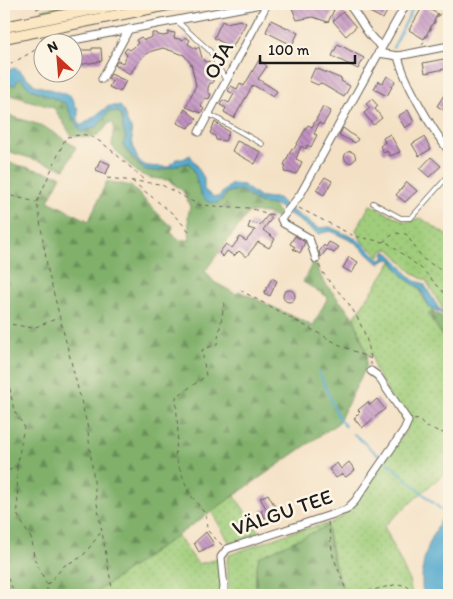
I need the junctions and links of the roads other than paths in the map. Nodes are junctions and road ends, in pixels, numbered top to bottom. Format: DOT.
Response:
graph roads {
  1 [pos="120,4"];
  2 [pos="173,4"];
  3 [pos="261,4"];
  4 [pos="267,4"];
  5 [pos="348,4"];
  6 [pos="406,4"];
  7 [pos="108,5"];
  8 [pos="176,20"];
  9 [pos="4,27"];
  10 [pos="129,29"];
  11 [pos="4,38"];
  12 [pos="82,38"];
  13 [pos="382,46"];
  14 [pos="449,46"];
  15 [pos="378,53"];
  16 [pos="398,56"];
  17 [pos="102,79"];
  18 [pos="226,82"];
  19 [pos="209,114"];
  20 [pos="199,132"];
  21 [pos="262,144"];
  22 [pos="449,152"];
  23 [pos="449,175"];
  24 [pos="373,203"];
  25 [pos="316,259"];
  26 [pos="370,371"];
  27 [pos="222,595"];
  1 -- 7 [label="main road"];
  2 -- 11 [label="main road"];
  3 -- 8 [label="street, OJA"];
  4 -- 18 [label="street, OJA"];
  5 -- 13 [label="street"];
  6 -- 13 [label="street"];
  7 -- 9 [label="main road"];
  8 -- 10 [label="street, OJA"];
  8 -- 18 [label="lane"];
  10 -- 12 [label="street, OJA"];
  10 -- 17 [label="street"];
  13 -- 15 [label="street"];
  14 -- 16 [label="street"];
  15 -- 16 [label="street"];
  15 -- 25 [label="street"];
  16 -- 22 [label="street"];
  18 -- 19 [label="street, OJA"];
  19 -- 20 [label="street, OJA"];
  19 -- 21 [label="lane"];
  23 -- 24 [label="lane"];
  26 -- 27 [label="street, VÄLGU TEE"];
}
